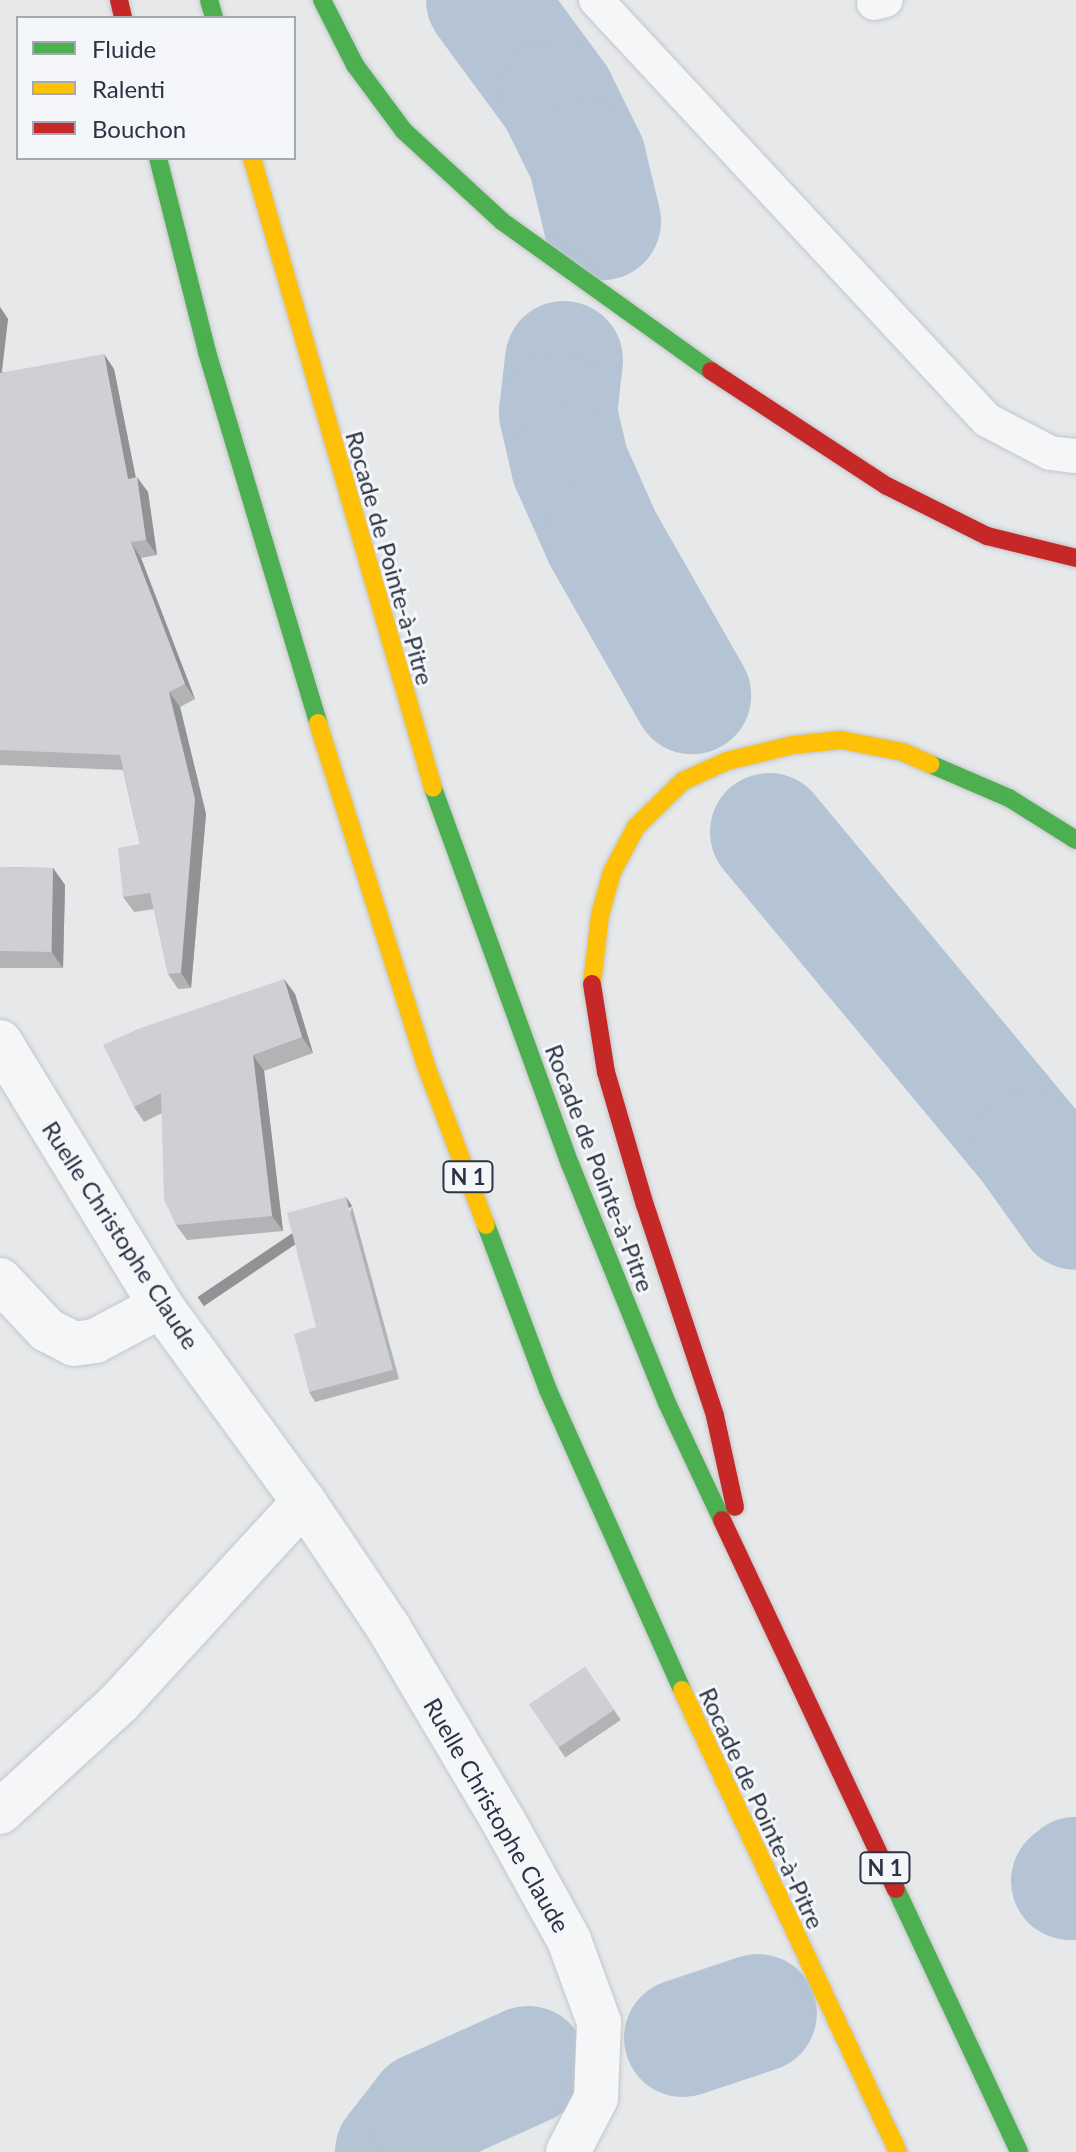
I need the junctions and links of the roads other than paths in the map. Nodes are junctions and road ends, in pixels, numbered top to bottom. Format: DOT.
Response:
graph roads {
  1 [pos="322,0"];
  2 [pos="596,0"];
  3 [pos="159,160"];
  4 [pos="253,160"];
  5 [pos="1076,456"];
  6 [pos="1076,558"];
  7 [pos="1076,840"];
  8 [pos="0,1042"];
  9 [pos="0,1280"];
  10 [pos="161,1306"];
  11 [pos="304,1502"];
  12 [pos="751,1584"];
  13 [pos="0,1812"];
  14 [pos="568,2152"];
  15 [pos="898,2152"];
  16 [pos="1019,2152"];
  1 -- 6 [label="highway"];
  2 -- 5 [label="lane"];
  3 -- 15 [label="highway, Rocade de Pointe-à-Pitre / N 1"];
  4 -- 12 [label="highway, Rocade de Pointe-à-Pitre / N 1"];
  7 -- 12 [label="highway"];
  8 -- 10 [label="street, Ruelle Christophe Claude"];
  9 -- 10 [label="street"];
  10 -- 11 [label="street, Ruelle Christophe Claude"];
  11 -- 13 [label="street"];
  11 -- 14 [label="street, Ruelle Christophe Claude"];
  12 -- 16 [label="highway, Rocade de Pointe-à-Pitre / N 1"];
}
